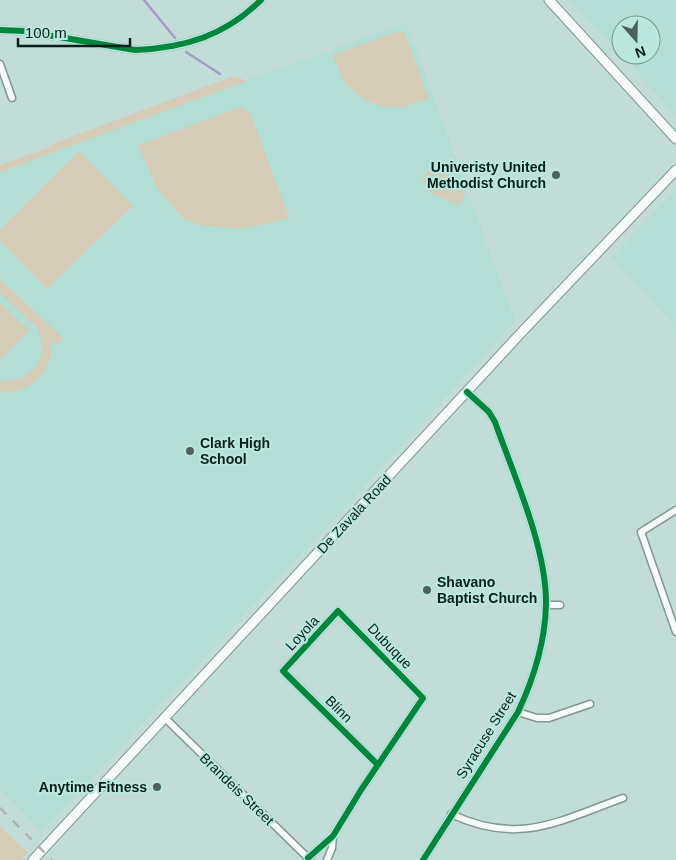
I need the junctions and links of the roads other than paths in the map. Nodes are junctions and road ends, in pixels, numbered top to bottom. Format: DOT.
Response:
graph roads {
  1 [pos="261,0"];
  2 [pos="550,0"];
  3 [pos="0,30"];
  4 [pos="0,64"];
  5 [pos="12,98"];
  6 [pos="676,139"];
  7 [pos="676,170"];
  8 [pos="466,392"];
  9 [pos="676,510"];
  10 [pos="546,605"];
  11 [pos="560,605"];
  12 [pos="338,611"];
  13 [pos="676,632"];
  14 [pos="283,671"];
  15 [pos="590,704"];
  16 [pos="518,712"];
  17 [pos="165,718"];
  18 [pos="378,765"];
  19 [pos="623,798"];
  20 [pos="451,814"];
  21 [pos="333,836"];
  22 [pos="309,859"];
  23 [pos="33,860"];
  24 [pos="326,860"];
  25 [pos="422,860"];
  1 -- 3 [label="street"];
  2 -- 6 [label="main road"];
  4 -- 5 [label="street"];
  7 -- 8 [label="main road, De Zavala Road"];
  8 -- 10 [label="street, Syracuse Street"];
  8 -- 17 [label="main road, De Zavala Road"];
  9 -- 13 [label="street"];
  10 -- 11 [label="street"];
  10 -- 16 [label="street, Syracuse Street"];
  12 -- 14 [label="street, Loyola"];
  12 -- 18 [label="street, Dubuque"];
  14 -- 18 [label="street, Blinn"];
  15 -- 16 [label="street"];
  16 -- 20 [label="street, Syracuse Street"];
  17 -- 22 [label="street, Brandeis Street"];
  17 -- 23 [label="main road, De Zavala Road"];
  18 -- 21 [label="street"];
  19 -- 20 [label="street"];
  20 -- 25 [label="street, Syracuse Street"];
  21 -- 22 [label="street"];
  21 -- 24 [label="street"];
}
